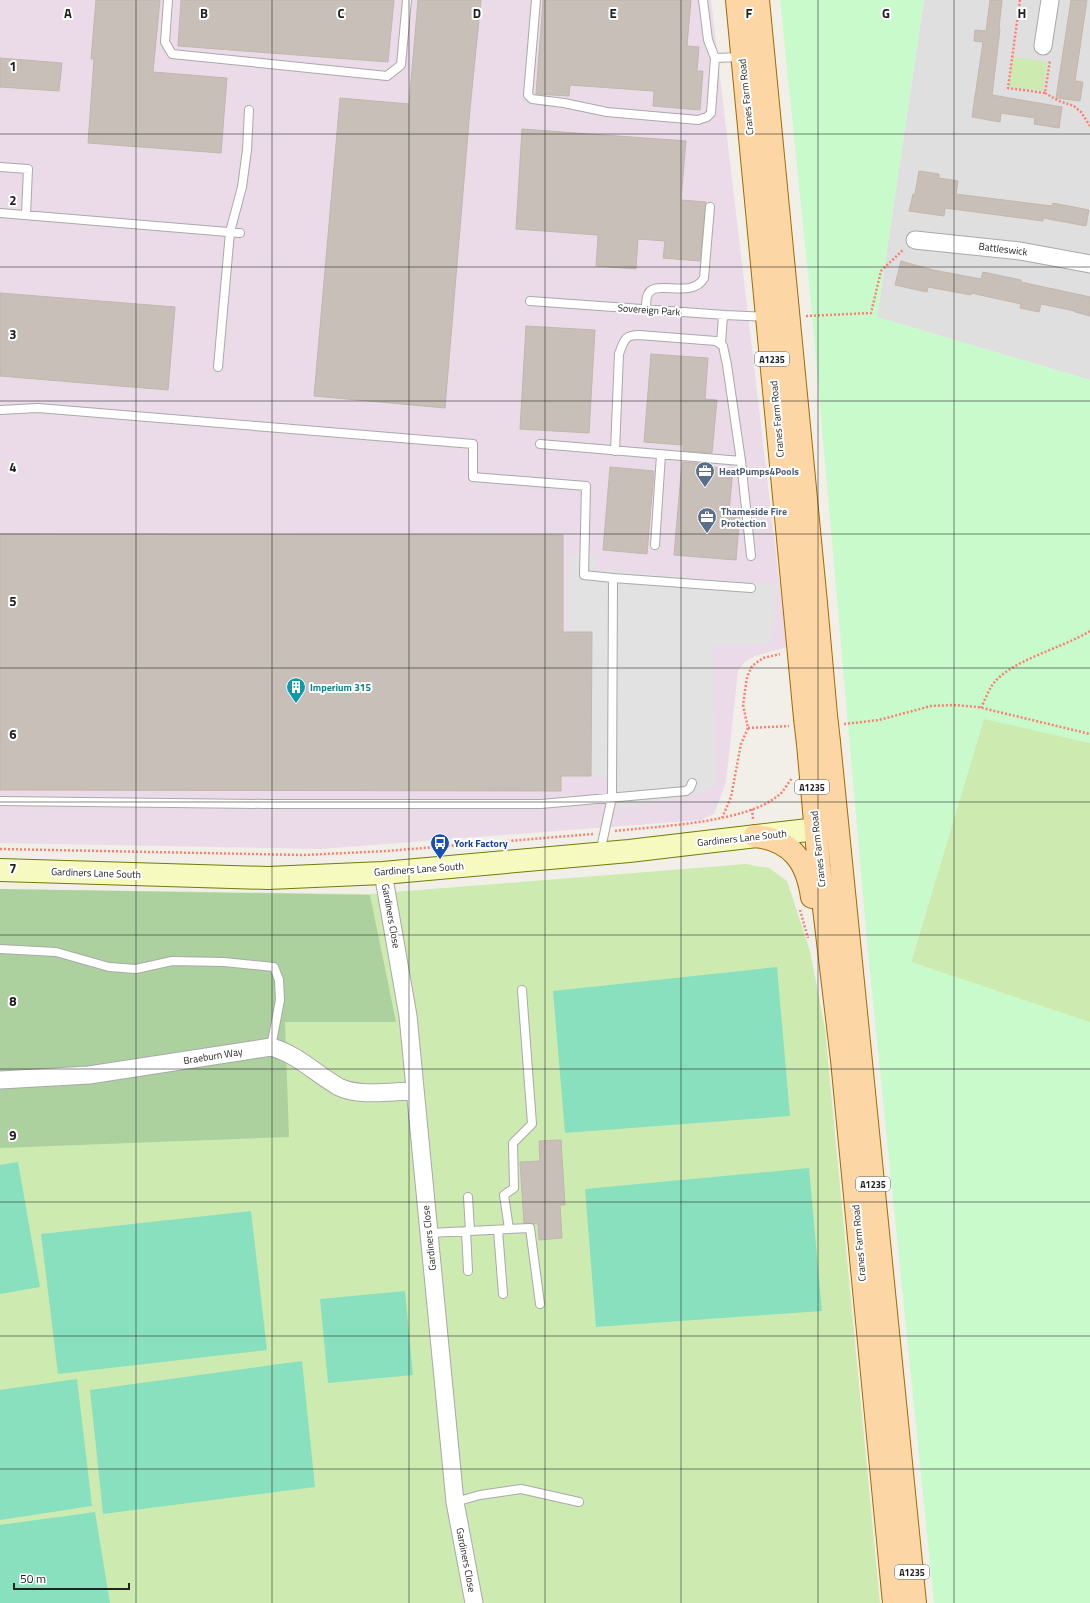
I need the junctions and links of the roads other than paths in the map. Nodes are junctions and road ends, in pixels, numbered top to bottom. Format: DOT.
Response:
graph roads {
  1 [pos="168,0"];
  2 [pos="407,0"];
  3 [pos="536,0"];
  4 [pos="703,0"];
  5 [pos="737,0"];
  6 [pos="758,0"];
  7 [pos="1050,0"];
  8 [pos="1043,46"];
  9 [pos="742,57"];
  10 [pos="715,58"];
  11 [pos="249,110"];
  12 [pos="0,167"];
  13 [pos="710,207"];
  14 [pos="0,213"];
  15 [pos="26,215"];
  16 [pos="230,232"];
  17 [pos="240,233"];
  18 [pos="912,243"];
  19 [pos="1090,264"];
  20 [pos="530,301"];
  21 [pos="646,310"];
  22 [pos="723,315"];
  23 [pos="778,317"];
  24 [pos="721,344"];
  25 [pos="218,367"];
  26 [pos="0,410"];
  27 [pos="540,444"];
  28 [pos="615,451"];
  29 [pos="661,455"];
  30 [pos="741,461"];
  31 [pos="655,545"];
  32 [pos="751,556"];
  33 [pos="613,578"];
  34 [pos="751,588"];
  35 [pos="817,728"];
  36 [pos="692,783"];
  37 [pos="612,797"];
  38 [pos="0,801"];
  39 [pos="837,827"];
  40 [pos="816,829"];
  41 [pos="755,836"];
  42 [pos="600,853"];
  43 [pos="0,870"];
  44 [pos="383,873"];
  45 [pos="0,949"];
  46 [pos="522,990"];
  47 [pos="836,1001"];
  48 [pos="271,1047"];
  49 [pos="0,1080"];
  50 [pos="415,1091"];
  51 [pos="468,1197"];
  52 [pos="508,1229"];
  53 [pos="498,1230"];
  54 [pos="468,1231"];
  55 [pos="429,1232"];
  56 [pos="468,1272"];
  57 [pos="504,1294"];
  58 [pos="540,1304"];
  59 [pos="455,1502"];
  60 [pos="579,1502"];
  61 [pos="474,1603"];
  62 [pos="894,1603"];
  63 [pos="915,1603"];
  1 -- 2 [label="lane"];
  3 -- 10 [label="lane"];
  4 -- 10 [label="lane"];
  5 -- 9 [label="main road, Cranes Farm Road / A1235"];
  6 -- 23 [label="main road, Cranes Farm Road / A1235"];
  7 -- 8 [label="street"];
  9 -- 10 [label="lane"];
  9 -- 23 [label="main road, Cranes Farm Road / A1235"];
  11 -- 16 [label="lane"];
  12 -- 15 [label="lane"];
  13 -- 21 [label="lane"];
  14 -- 15 [label="lane"];
  15 -- 16 [label="lane"];
  16 -- 17 [label="lane"];
  16 -- 25 [label="lane"];
  18 -- 19 [label="street, Battleswick"];
  20 -- 21 [label="lane, Sovereign Park"];
  21 -- 22 [label="lane, Sovereign Park"];
  22 -- 23 [label="lane, Sovereign Park"];
  22 -- 24 [label="lane"];
  23 -- 35 [label="main road, Cranes Farm Road / A1235"];
  24 -- 28 [label="lane"];
  24 -- 30 [label="lane"];
  26 -- 33 [label="lane"];
  27 -- 28 [label="lane"];
  28 -- 29 [label="lane"];
  29 -- 30 [label="lane"];
  29 -- 31 [label="lane"];
  30 -- 32 [label="lane"];
  33 -- 34 [label="lane"];
  33 -- 37 [label="lane"];
  35 -- 39 [label="main road, Cranes Farm Road / A1235"];
  35 -- 40 [label="main road, Cranes Farm Road / A1235"];
  36 -- 37 [label="lane"];
  37 -- 38 [label="lane"];
  37 -- 42 [label="lane"];
  39 -- 40 [label="street, Gardiners Lane South"];
  39 -- 63 [label="main road, Cranes Farm Road / A1235"];
  40 -- 41 [label="street, Gardiners Lane South"];
  40 -- 47 [label="main road, Cranes Farm Road / A1235"];
  41 -- 42 [label="street, Gardiners Lane South"];
  41 -- 47 [label="main road, A1235"];
  42 -- 44 [label="street, Gardiners Lane South"];
  43 -- 44 [label="street, Gardiners Lane South"];
  44 -- 50 [label="street, Gardiners Close"];
  45 -- 48 [label="lane"];
  46 -- 52 [label="lane"];
  47 -- 62 [label="main road, Cranes Farm Road / A1235"];
  48 -- 49 [label="street, Braeburn Way"];
  48 -- 50 [label="street"];
  50 -- 55 [label="street, Gardiners Close"];
  51 -- 54 [label="lane"];
  52 -- 53 [label="lane"];
  52 -- 58 [label="lane"];
  53 -- 54 [label="lane"];
  53 -- 57 [label="lane"];
  54 -- 55 [label="lane"];
  54 -- 56 [label="lane"];
  55 -- 59 [label="street, Gardiners Close"];
  59 -- 60 [label="lane"];
  59 -- 61 [label="street, Gardiners Close"];
}
